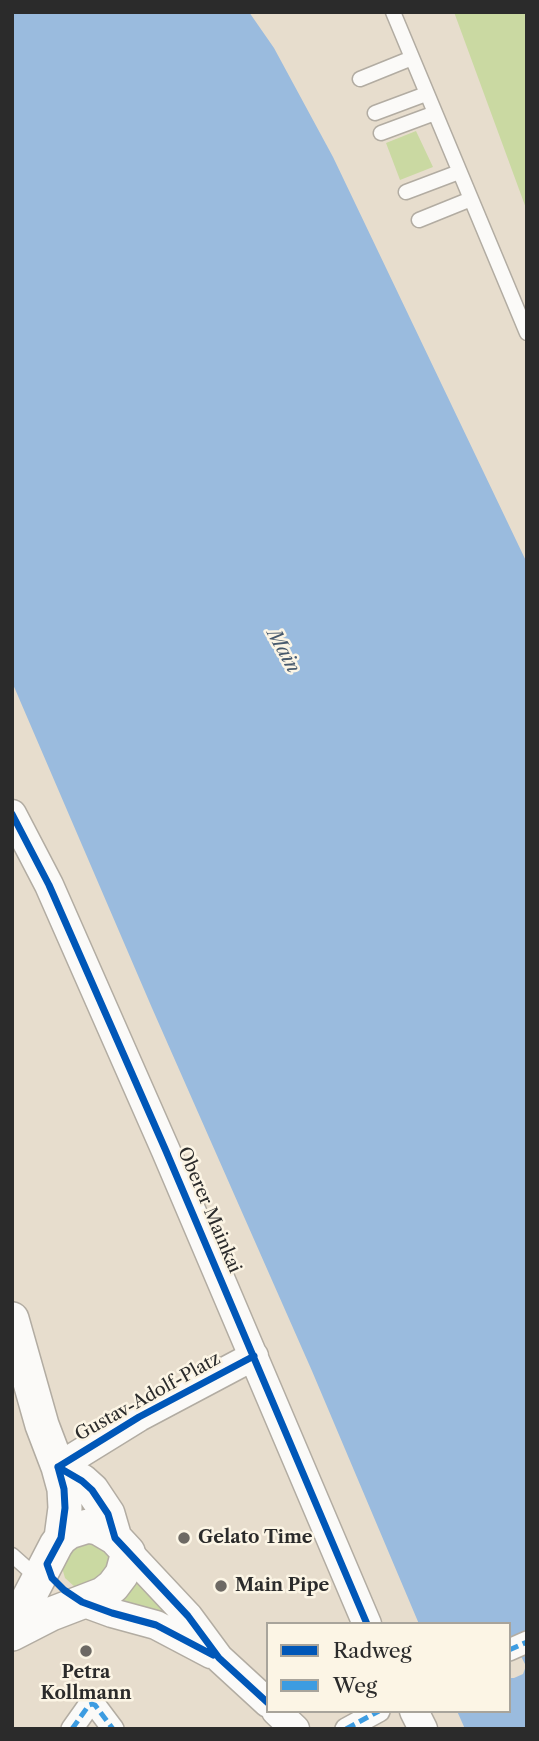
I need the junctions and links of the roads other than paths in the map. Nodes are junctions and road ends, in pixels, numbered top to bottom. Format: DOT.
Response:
graph roads {
  1 [pos="393,12"];
  2 [pos="412,58"];
  3 [pos="360,79"];
  4 [pos="426,94"];
  5 [pos="375,113"];
  6 [pos="435,113"];
  7 [pos="381,133"];
  8 [pos="459,172"];
  9 [pos="407,192"];
  10 [pos="471,199"];
  11 [pos="419,220"];
  12 [pos="527,333"];
  13 [pos="12,814"];
  14 [pos="12,1319"];
  15 [pos="254,1356"];
  16 [pos="58,1467"];
  17 [pos="121,1545"];
  18 [pos="12,1555"];
  19 [pos="49,1560"];
  20 [pos="82,1602"];
  21 [pos="366,1622"];
  22 [pos="12,1632"];
  23 [pos="527,1642"];
  24 [pos="511,1649"];
  25 [pos="219,1658"];
  26 [pos="266,1701"];
  27 [pos="278,1713"];
  28 [pos="375,1713"];
  29 [pos="415,1713"];
  30 [pos="72,1729"];
  31 [pos="113,1729"];
  32 [pos="295,1729"];
  33 [pos="346,1729"];
  34 [pos="423,1729"];
  1 -- 2 [label="lane"];
  2 -- 3 [label="lane"];
  2 -- 4 [label="lane"];
  4 -- 5 [label="lane"];
  4 -- 6 [label="lane"];
  6 -- 7 [label="lane"];
  6 -- 8 [label="lane"];
  8 -- 9 [label="lane"];
  8 -- 10 [label="lane"];
  10 -- 11 [label="lane"];
  10 -- 12 [label="lane"];
  13 -- 15 [label="street, Oberer Mainkai"];
  14 -- 16 [label="street"];
  15 -- 16 [label="street, Gustav-Adolf-Platz"];
  15 -- 21 [label="street, Oberer Mainkai"];
  16 -- 17 [label="street"];
  16 -- 19 [label="street"];
  17 -- 19 [label="street"];
  17 -- 20 [label="street"];
  17 -- 25 [label="street"];
  18 -- 19 [label="lane"];
  19 -- 20 [label="street"];
  19 -- 22 [label="street"];
  20 -- 22 [label="street"];
  20 -- 25 [label="street"];
  23 -- 24 [label="street"];
  25 -- 26 [label="street"];
  27 -- 32 [label="street"];
  28 -- 33 [label="street"];
  29 -- 34 [label="street"];
  30 -- 31 [label="street"];
}
